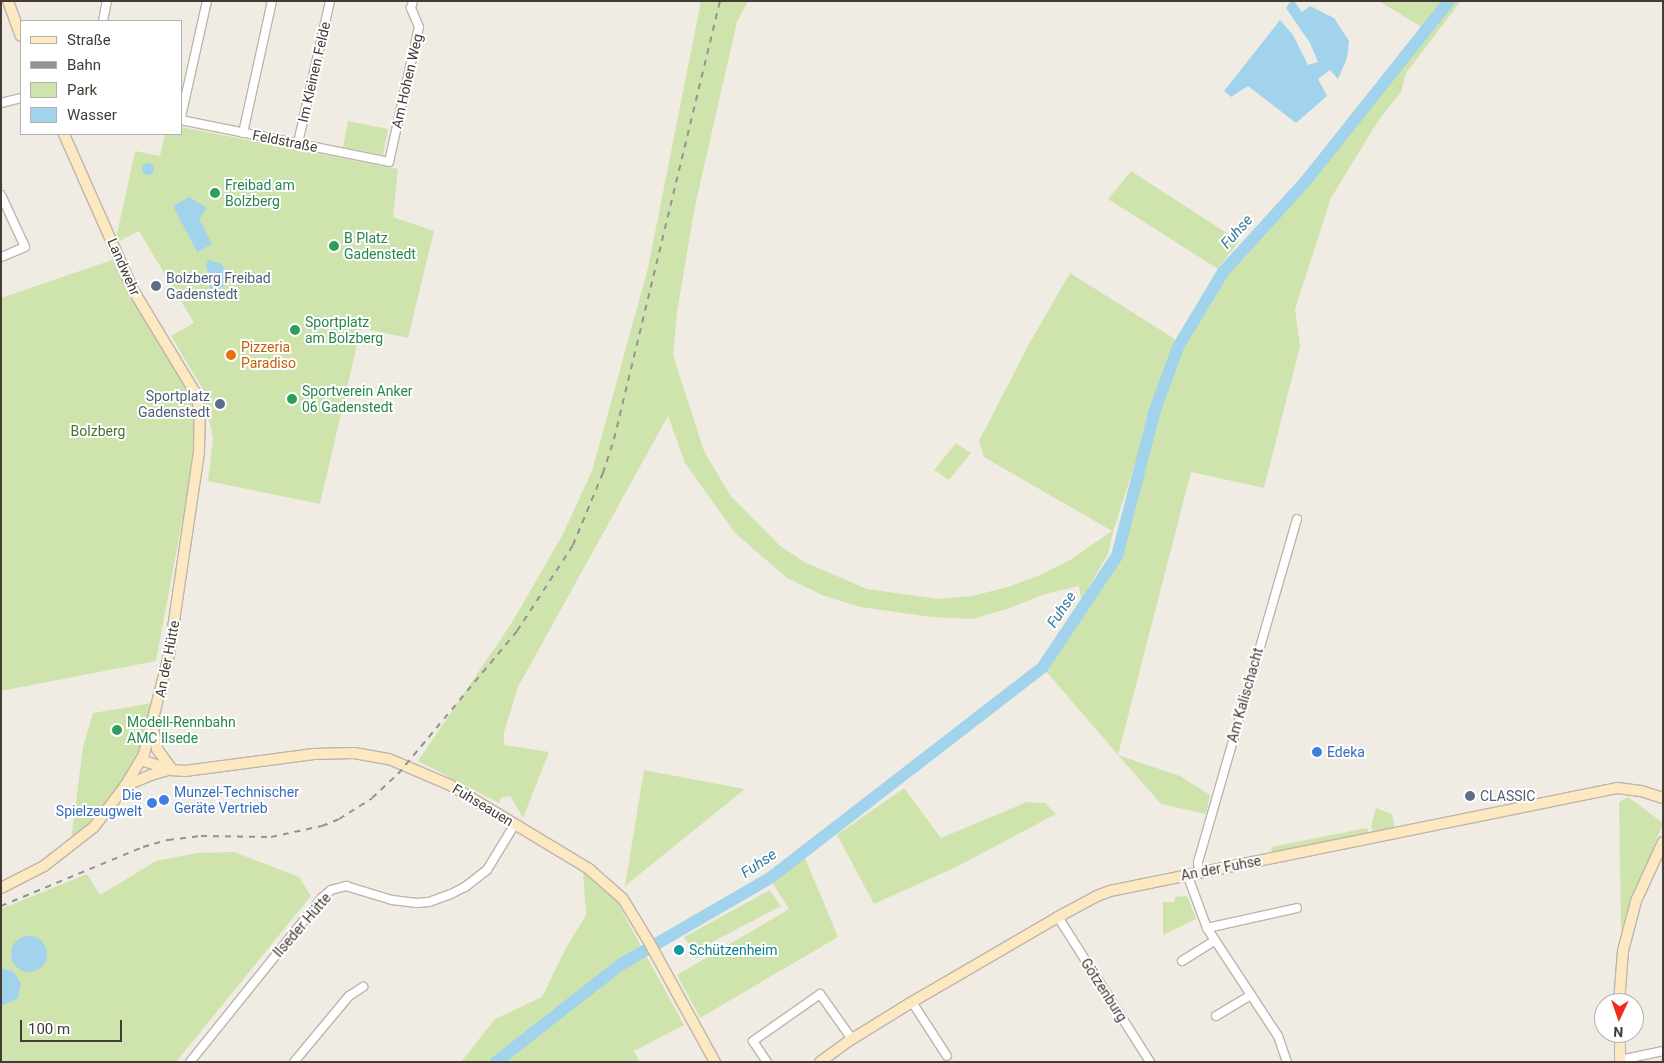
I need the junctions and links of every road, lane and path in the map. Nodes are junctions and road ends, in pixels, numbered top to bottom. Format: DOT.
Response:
graph roads {
  1 [pos="8,1"];
  2 [pos="107,1"];
  3 [pos="207,1"];
  4 [pos="272,1"];
  5 [pos="330,1"];
  6 [pos="413,1"];
  7 [pos="102,20"];
  8 [pos="20,33"];
  9 [pos="20,98"];
  10 [pos="1,103"];
  11 [pos="182,114"];
  12 [pos="182,119"];
  13 [pos="243,132"];
  14 [pos="64,135"];
  15 [pos="298,143"];
  16 [pos="388,162"];
  17 [pos="1,195"];
  18 [pos="1,256"];
  19 [pos="196,394"];
  20 [pos="1297,519"];
  21 [pos="152,727"];
  22 [pos="141,760"];
  23 [pos="172,770"];
  24 [pos="125,786"];
  25 [pos="1663,798"];
  26 [pos="515,824"];
  27 [pos="1663,842"];
  28 [pos="1199,872"];
  29 [pos="1187,874"];
  30 [pos="1,888"];
  31 [pos="1297,908"];
  32 [pos="1058,918"];
  33 [pos="1207,928"];
  34 [pos="1215,940"];
  35 [pos="1182,961"];
  36 [pos="363,987"];
  37 [pos="1620,993"];
  38 [pos="1251,995"];
  39 [pos="912,1002"];
  40 [pos="1216,1016"];
  41 [pos="852,1039"];
  42 [pos="1620,1043"];
  43 [pos="1663,1051"];
  44 [pos="947,1056"];
  45 [pos="1620,1061"];
  46 [pos="190,1062"];
  47 [pos="294,1062"];
  48 [pos="715,1062"];
  49 [pos="766,1062"];
  50 [pos="820,1062"];
  51 [pos="1150,1062"];
  52 [pos="1288,1062"];
  1 -- 8 [label="street"];
  2 -- 7 [label="street"];
  3 -- 11 [label="street"];
  4 -- 13 [label="street"];
  5 -- 15 [label="street, Im Kleinen Felde"];
  6 -- 16 [label="street, Am Hohen Weg"];
  9 -- 10 [label="street"];
  12 -- 13 [label="street, Feldstraße"];
  13 -- 15 [label="street, Feldstraße"];
  14 -- 19 [label="street, Landwehr"];
  15 -- 16 [label="street, Feldstraße"];
  17 -- 18 [label="street"];
  19 -- 21 [label="street, An der Hütte"];
  20 -- 28 [label="street, Am Kalischacht"];
  21 -- 22 [label="street, An der Hütte"];
  21 -- 23 [label="street"];
  22 -- 23 [label="street, Fuhseauen"];
  22 -- 24 [label="street, An der Hütte"];
  23 -- 24 [label="street"];
  23 -- 26 [label="street, Fuhseauen"];
  24 -- 30 [label="street, An der Hütte"];
  25 -- 28 [label="street, An der Fuhse"];
  26 -- 46 [label="street, Ilseder Hütte"];
  26 -- 48 [label="street, Fuhseauen"];
  27 -- 37 [label="street"];
  28 -- 29 [label="street, An der Fuhse"];
  29 -- 32 [label="street, An der Fuhse"];
  29 -- 33 [label="street"];
  31 -- 33 [label="street"];
  32 -- 39 [label="street, An der Fuhse"];
  32 -- 51 [label="street, Götzenburg"];
  33 -- 34 [label="street"];
  34 -- 35 [label="street"];
  34 -- 38 [label="street"];
  36 -- 47 [label="street"];
  38 -- 40 [label="street"];
  38 -- 52 [label="street"];
  39 -- 41 [label="street, An der Fuhse"];
  39 -- 44 [label="street"];
  41 -- 49 [label="street"];
  41 -- 50 [label="street, An der Fuhse"];
  42 -- 45 [label="street"];
  43 -- 45 [label="street"];
}
